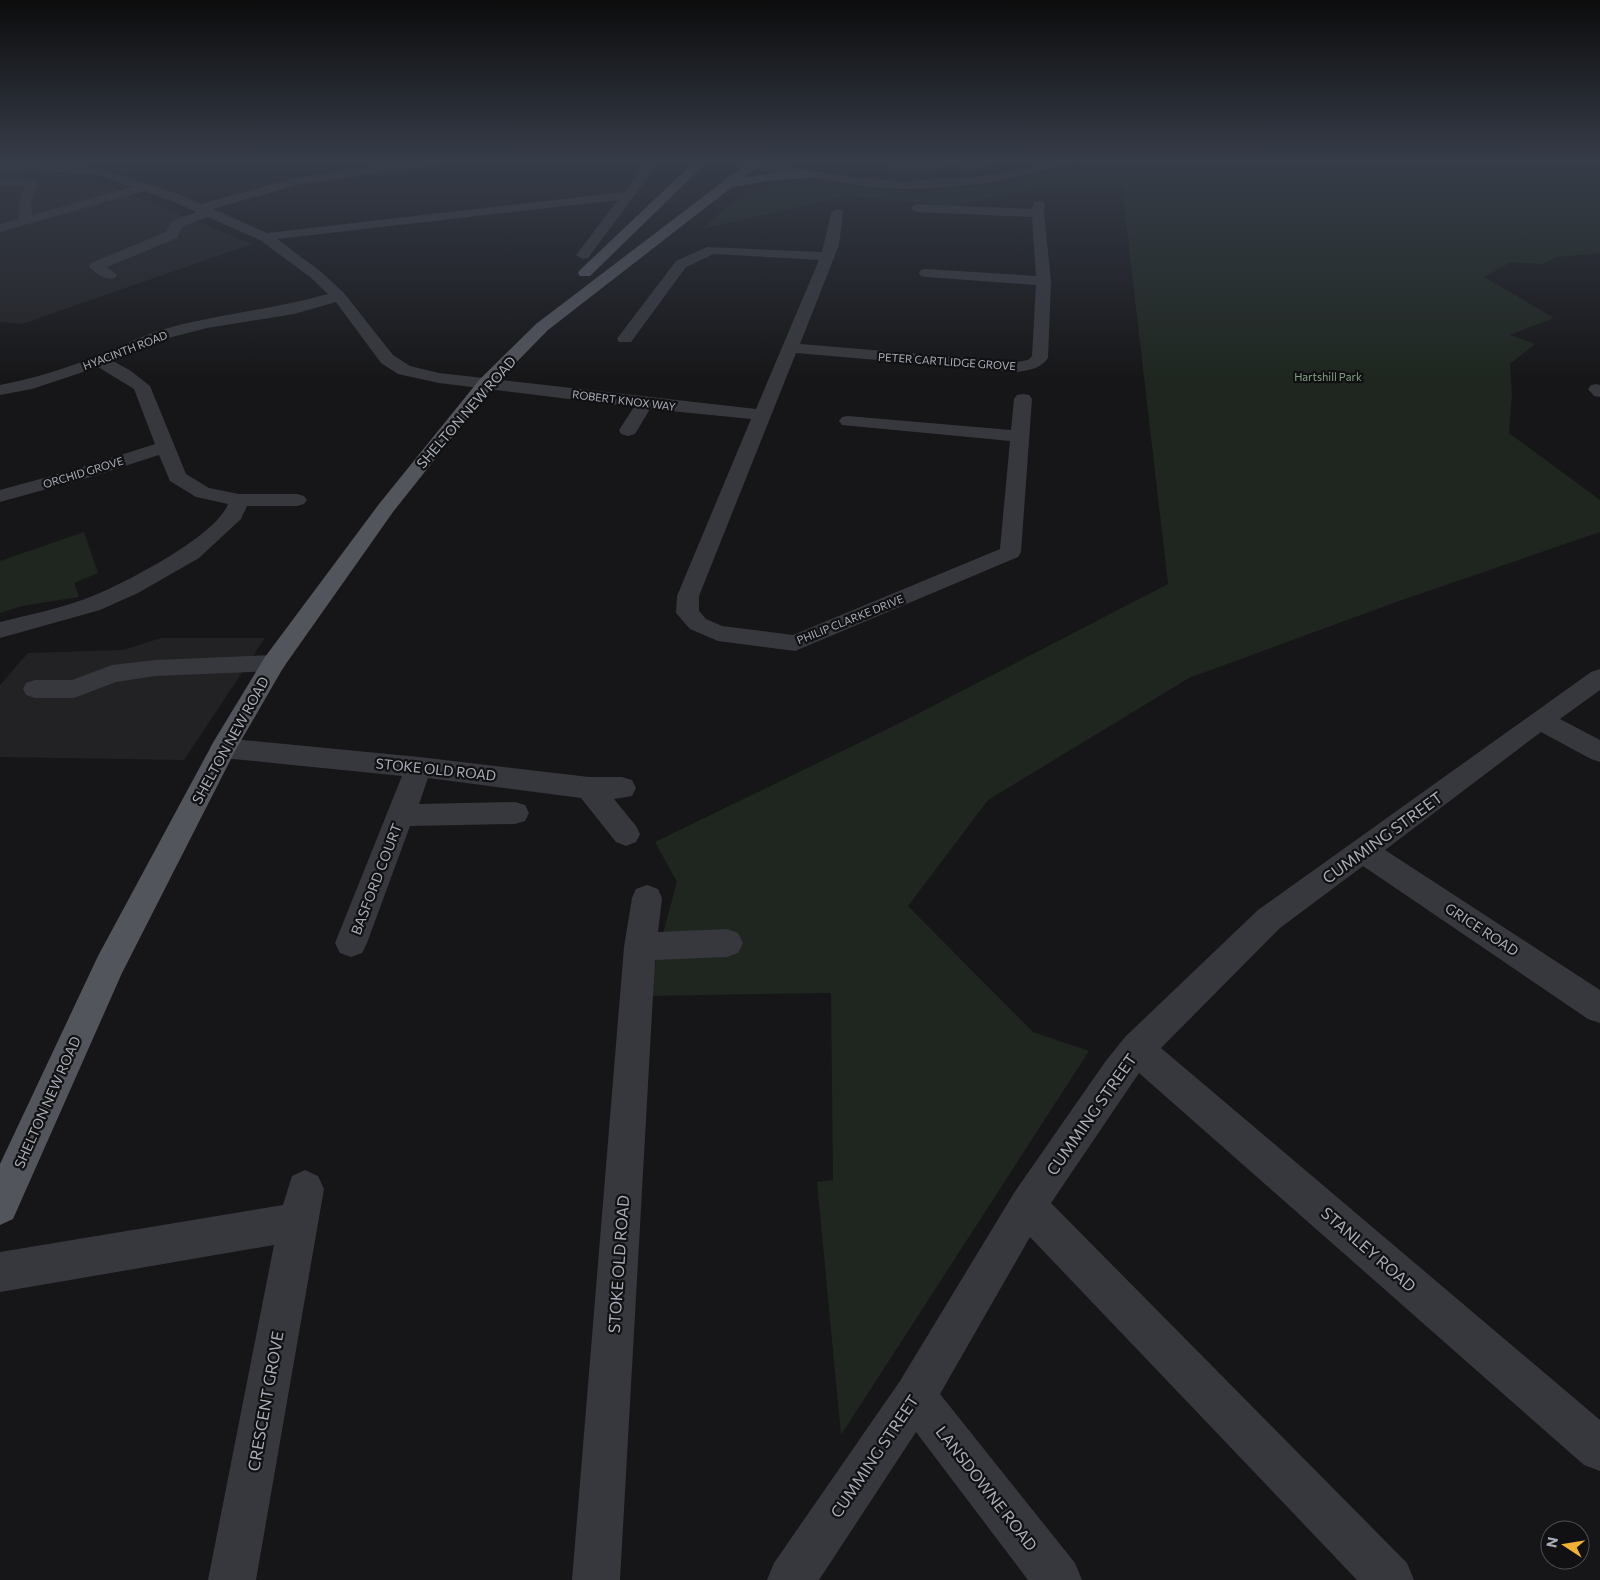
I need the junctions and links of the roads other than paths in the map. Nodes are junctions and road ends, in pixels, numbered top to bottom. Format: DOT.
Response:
graph roads {
  1 [pos="172,235"];
  2 [pos="260,235"];
  3 [pos="280,235"];
  4 [pos="598,235"];
  5 [pos="625,235"];
  6 [pos="628,235"];
  7 [pos="662,235"];
  8 [pos="833,235"];
  9 [pos="1041,235"];
  10 [pos="265,237"];
  11 [pos="620,240"];
  12 [pos="830,251"];
  13 [pos="583,255"];
  14 [pos="926,273"];
  15 [pos="110,275"];
  16 [pos="1044,281"];
  17 [pos="339,296"];
  18 [pos="542,327"];
  19 [pos="625,339"];
  20 [pos="790,348"];
  21 [pos="100,361"];
  22 [pos="486,384"];
  23 [pos="0,390"];
  24 [pos="1023,399"];
  25 [pos="645,403"];
  26 [pos="762,415"];
  27 [pos="848,421"];
  28 [pos="628,430"];
  29 [pos="1020,436"];
  30 [pos="165,447"];
  31 [pos="0,496"];
  32 [pos="239,500"];
  33 [pos="297,500"];
  34 [pos="0,630"];
  35 [pos="274,663"];
  36 [pos="1600,678"];
  37 [pos="35,689"];
  38 [pos="1540,720"];
  39 [pos="223,748"];
  40 [pos="1600,752"];
  41 [pos="419,767"];
  42 [pos="589,788"];
  43 [pos="622,788"];
  44 [pos="515,813"];
  45 [pos="401,815"];
  46 [pos="626,834"];
  47 [pos="1364,851"];
  48 [pos="647,898"];
  49 [pos="351,943"];
  50 [pos="728,944"];
  51 [pos="640,947"];
  52 [pos="1600,1008"];
  53 [pos="1138,1049"];
  54 [pos="0,1206"];
  55 [pos="1027,1206"];
  56 [pos="0,1272"];
  57 [pos="916,1396"];
  58 [pos="1600,1449"];
  59 [pos="232,1580"];
  60 [pos="596,1580"];
  61 [pos="791,1580"];
  62 [pos="1058,1580"];
  63 [pos="1390,1580"];
  1 -- 15 [label="street"];
  2 -- 10 [label="street, ROBERT KNOX WAY"];
  3 -- 10 [label="street"];
  4 -- 13 [label="street"];
  5 -- 11 [label="main road, SHELTON NEW ROAD"];
  6 -- 11 [label="main road"];
  7 -- 18 [label="main road, SHELTON NEW ROAD"];
  8 -- 12 [label="street"];
  9 -- 16 [label="street, PETER CARTLIDGE GROVE"];
  10 -- 17 [label="street, ROBERT KNOX WAY"];
  11 -- 18 [label="main road, SHELTON NEW ROAD"];
  12 -- 19 [label="street"];
  12 -- 20 [label="street"];
  14 -- 16 [label="street"];
  16 -- 20 [label="street, PETER CARTLIDGE GROVE"];
  17 -- 21 [label="street, HYACINTH ROAD"];
  17 -- 22 [label="street, ROBERT KNOX WAY"];
  18 -- 22 [label="main road, SHELTON NEW ROAD"];
  20 -- 26 [label="street"];
  21 -- 23 [label="street, HYACINTH ROAD"];
  21 -- 30 [label="street"];
  22 -- 25 [label="street, ROBERT KNOX WAY"];
  22 -- 35 [label="main road, SHELTON NEW ROAD"];
  24 -- 29 [label="street, PHILIP CLARKE DRIVE"];
  25 -- 26 [label="street, ROBERT KNOX WAY"];
  25 -- 28 [label="street"];
  26 -- 29 [label="street, PHILIP CLARKE DRIVE"];
  27 -- 29 [label="street"];
  30 -- 31 [label="street, ORCHID GROVE"];
  30 -- 32 [label="street"];
  32 -- 33 [label="street"];
  32 -- 34 [label="street"];
  35 -- 37 [label="street"];
  35 -- 39 [label="main road, SHELTON NEW ROAD"];
  36 -- 38 [label="street, CUMMING STREET"];
  38 -- 40 [label="street"];
  38 -- 47 [label="street, CUMMING STREET"];
  39 -- 41 [label="street, STOKE OLD ROAD"];
  39 -- 54 [label="main road, SHELTON NEW ROAD"];
  41 -- 42 [label="street, STOKE OLD ROAD"];
  41 -- 45 [label="street, BASFORD COURT"];
  42 -- 43 [label="street, STOKE OLD ROAD"];
  42 -- 46 [label="street"];
  44 -- 45 [label="street, BASFORD COURT"];
  45 -- 49 [label="street, BASFORD COURT"];
  47 -- 52 [label="street, GRICE ROAD"];
  47 -- 53 [label="street, CUMMING STREET"];
  48 -- 51 [label="street, STOKE OLD ROAD"];
  50 -- 51 [label="street"];
  51 -- 60 [label="street, STOKE OLD ROAD"];
  53 -- 55 [label="street, CUMMING STREET"];
  53 -- 58 [label="street, STANLEY ROAD"];
  55 -- 57 [label="street, CUMMING STREET"];
  55 -- 63 [label="street"];
  56 -- 59 [label="street, CRESCENT GROVE"];
  57 -- 61 [label="street, CUMMING STREET"];
  57 -- 62 [label="street, LANSDOWNE ROAD"];
}
